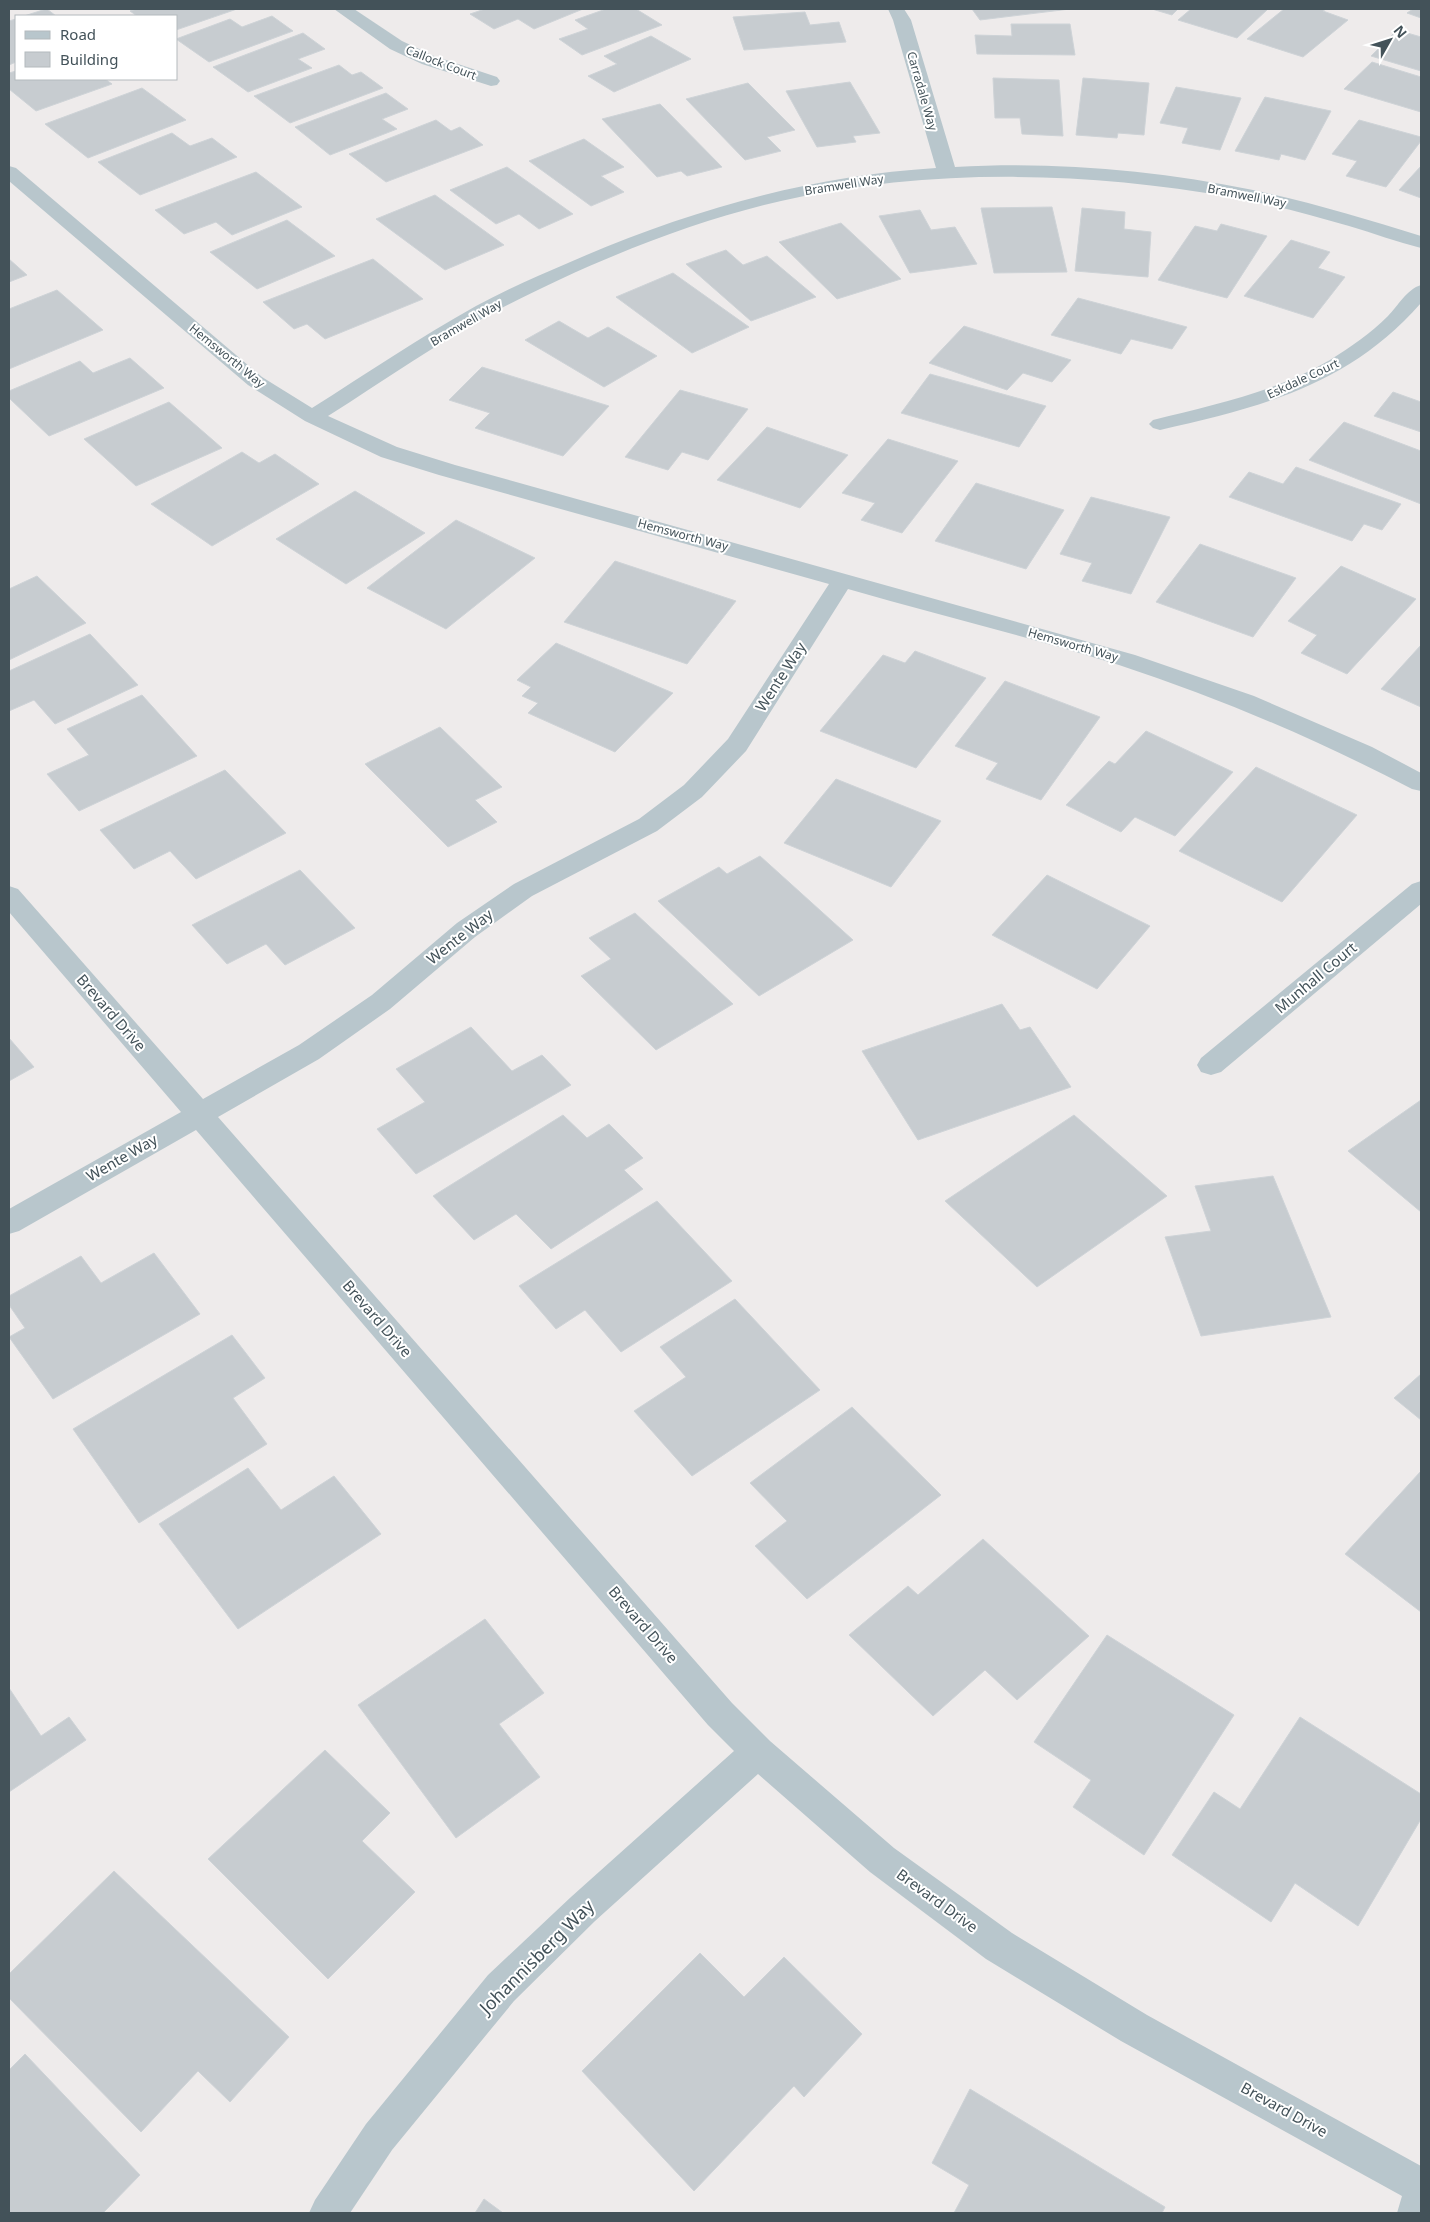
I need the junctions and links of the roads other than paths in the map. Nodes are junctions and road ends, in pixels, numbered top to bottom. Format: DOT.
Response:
graph roads {
  1 [pos="343,9"];
  2 [pos="896,9"];
  3 [pos="491,81"];
  4 [pos="9,172"];
  5 [pos="947,173"];
  6 [pos="1421,242"];
  7 [pos="1421,291"];
  8 [pos="312,417"];
  9 [pos="1160,424"];
  10 [pos="843,580"];
  11 [pos="1421,783"];
  12 [pos="1421,890"];
  13 [pos="9,894"];
  14 [pos="1211,1065"];
  15 [pos="199,1114"];
  16 [pos="9,1223"];
  17 [pos="758,1752"];
  18 [pos="1421,2186"];
  19 [pos="1421,2196"];
  20 [pos="328,2213"];
  21 [pos="1416,2213"];
  1 -- 3 [label="street, Callock Court"];
  2 -- 5 [label="street, Carradale Way"];
  4 -- 8 [label="street, Hemsworth Way"];
  5 -- 6 [label="street, Bramwell Way"];
  5 -- 8 [label="street, Bramwell Way"];
  7 -- 9 [label="street, Eskdale Court"];
  8 -- 10 [label="street, Hemsworth Way"];
  10 -- 11 [label="street, Hemsworth Way"];
  10 -- 15 [label="street, Wente Way"];
  12 -- 14 [label="street, Munhall Court"];
  13 -- 15 [label="street, Brevard Drive"];
  15 -- 16 [label="street, Wente Way"];
  15 -- 17 [label="street, Brevard Drive"];
  17 -- 18 [label="street, Brevard Drive"];
  17 -- 20 [label="street, Johannisberg Way"];
  19 -- 21 [label="street"];
}
